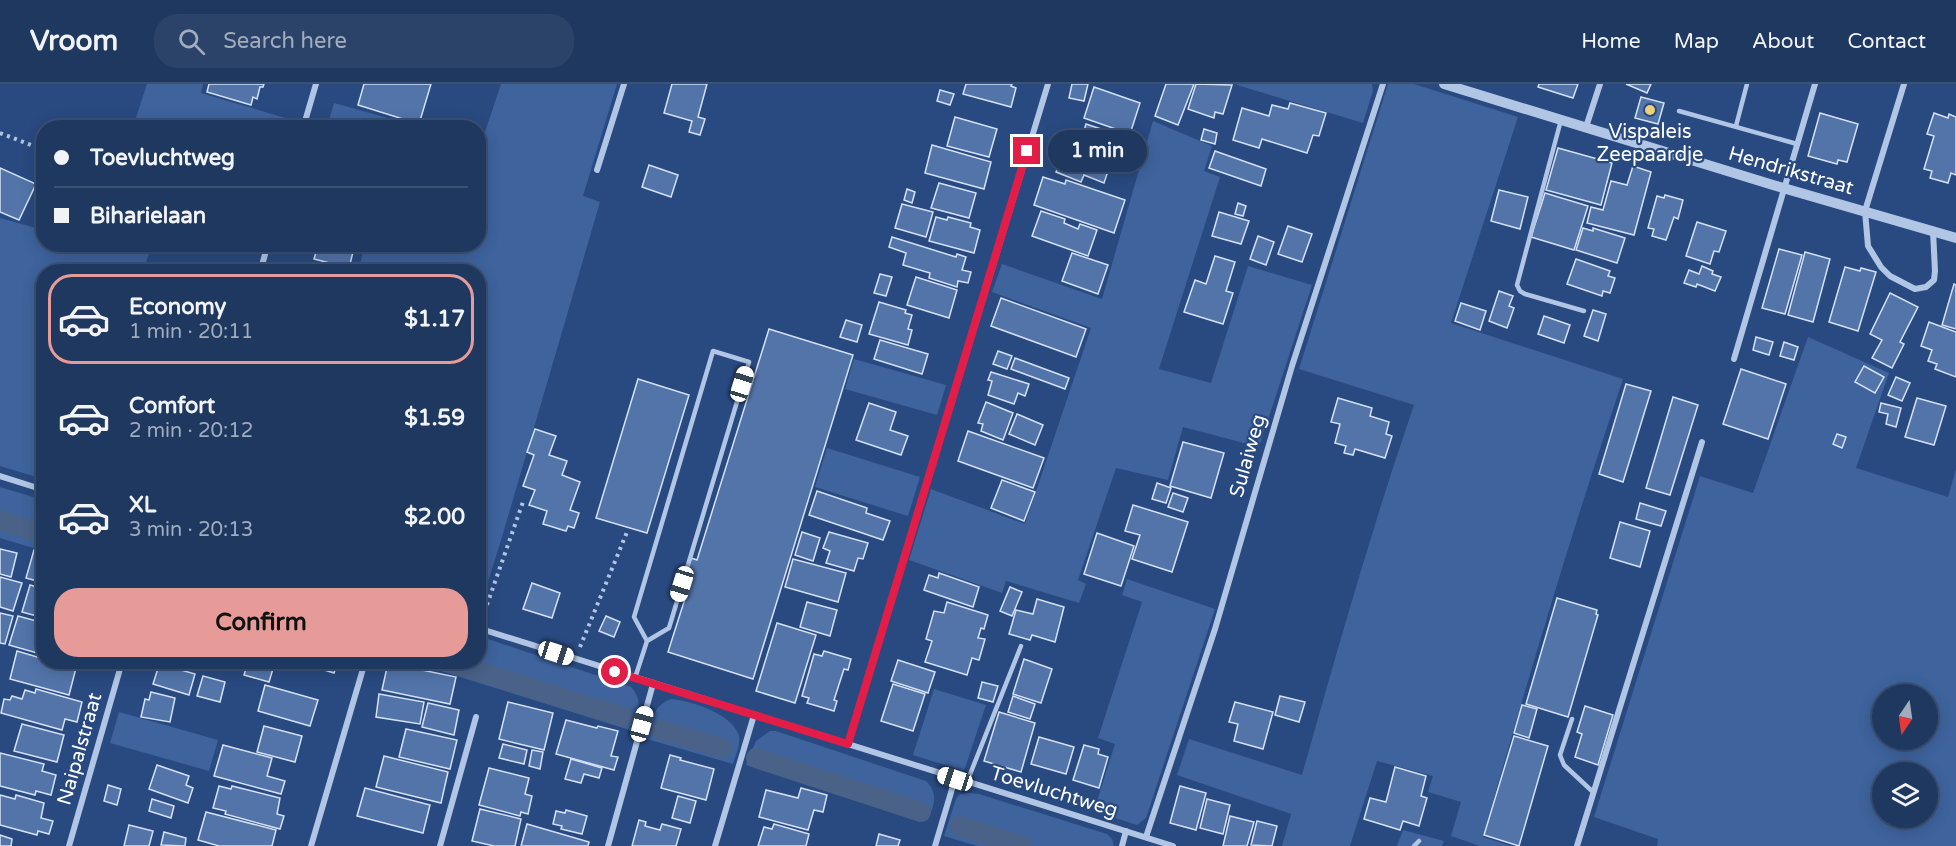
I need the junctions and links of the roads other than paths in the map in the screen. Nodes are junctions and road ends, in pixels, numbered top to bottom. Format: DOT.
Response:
graph roads {
  1 [pos="316,84"];
  2 [pos="624,84"];
  3 [pos="1048,84"];
  4 [pos="1383,84"];
  5 [pos="1444,84"];
  6 [pos="1600,84"];
  7 [pos="1747,84"];
  8 [pos="1815,84"];
  9 [pos="1904,84"];
  10 [pos="1679,111"];
  11 [pos="305,120"];
  12 [pos="1561,120"];
  13 [pos="1736,126"];
  14 [pos="1586,127"];
  15 [pos="1797,144"];
  16 [pos="597,170"];
  17 [pos="1786,189"];
  18 [pos="1865,211"];
  19 [pos="1933,231"];
  20 [pos="1956,238"];
  21 [pos="1584,311"];
  22 [pos="1734,359"];
  23 [pos="1702,442"];
  24 [pos="0,476"];
  25 [pos="36,487"];
  26 [pos="486,630"];
  27 [pos="647,641"];
  28 [pos="1021,646"];
  29 [pos="121,669"];
  30 [pos="363,669"];
  31 [pos="634,678"];
  32 [pos="653,684"];
  33 [pos="754,715"];
  34 [pos="476,717"];
  35 [pos="1572,719"];
  36 [pos="848,744"];
  37 [pos="955,779"];
  38 [pos="967,782"];
  39 [pos="1593,792"];
  40 [pos="1126,831"];
  41 [pos="1146,837"];
  42 [pos="1419,841"];
  43 [pos="69,846"];
  44 [pos="311,846"];
  45 [pos="440,846"];
  46 [pos="608,846"];
  47 [pos="715,846"];
  48 [pos="935,846"];
  49 [pos="1122,846"];
  50 [pos="1173,846"];
  51 [pos="1414,846"];
  52 [pos="1577,846"];
  1 -- 11 [label="street"];
  2 -- 16 [label="street"];
  3 -- 36 [label="street"];
  4 -- 41 [label="street, Sulaiweg"];
  5 -- 12 [label="street, Hendrikstraat"];
  6 -- 14 [label="street"];
  7 -- 13 [label="lane"];
  8 -- 15 [label="street"];
  9 -- 18 [label="street"];
  10 -- 13 [label="lane"];
  12 -- 14 [label="street, Hendrikstraat"];
  12 -- 21 [label="lane"];
  13 -- 15 [label="lane"];
  14 -- 17 [label="street, Hendrikstraat"];
  15 -- 17 [label="street"];
  17 -- 18 [label="street, Hendrikstraat"];
  17 -- 22 [label="street"];
  18 -- 19 [label="street, Hendrikstraat"];
  18 -- 19 [label="street"];
  19 -- 20 [label="street, Hendrikstraat"];
  23 -- 39 [label="street"];
  24 -- 25 [label="street"];
  26 -- 31 [label="street, Toevluchtweg"];
  27 -- 27 [label="lane"];
  27 -- 31 [label="lane"];
  28 -- 38 [label="lane"];
  29 -- 43 [label="street, Naipalstraat"];
  30 -- 44 [label="street"];
  31 -- 32 [label="street, Toevluchtweg"];
  32 -- 33 [label="street, Toevluchtweg"];
  32 -- 46 [label="street"];
  33 -- 36 [label="street, Toevluchtweg"];
  33 -- 47 [label="street"];
  34 -- 45 [label="street"];
  35 -- 39 [label="lane"];
  36 -- 37 [label="street, Toevluchtweg"];
  37 -- 38 [label="street, Toevluchtweg"];
  37 -- 48 [label="street"];
  38 -- 40 [label="street, Toevluchtweg"];
  39 -- 52 [label="street"];
  40 -- 41 [label="street, Toevluchtweg"];
  40 -- 49 [label="street"];
  41 -- 50 [label="street, Toevluchtweg"];
  42 -- 51 [label="lane"];
}
